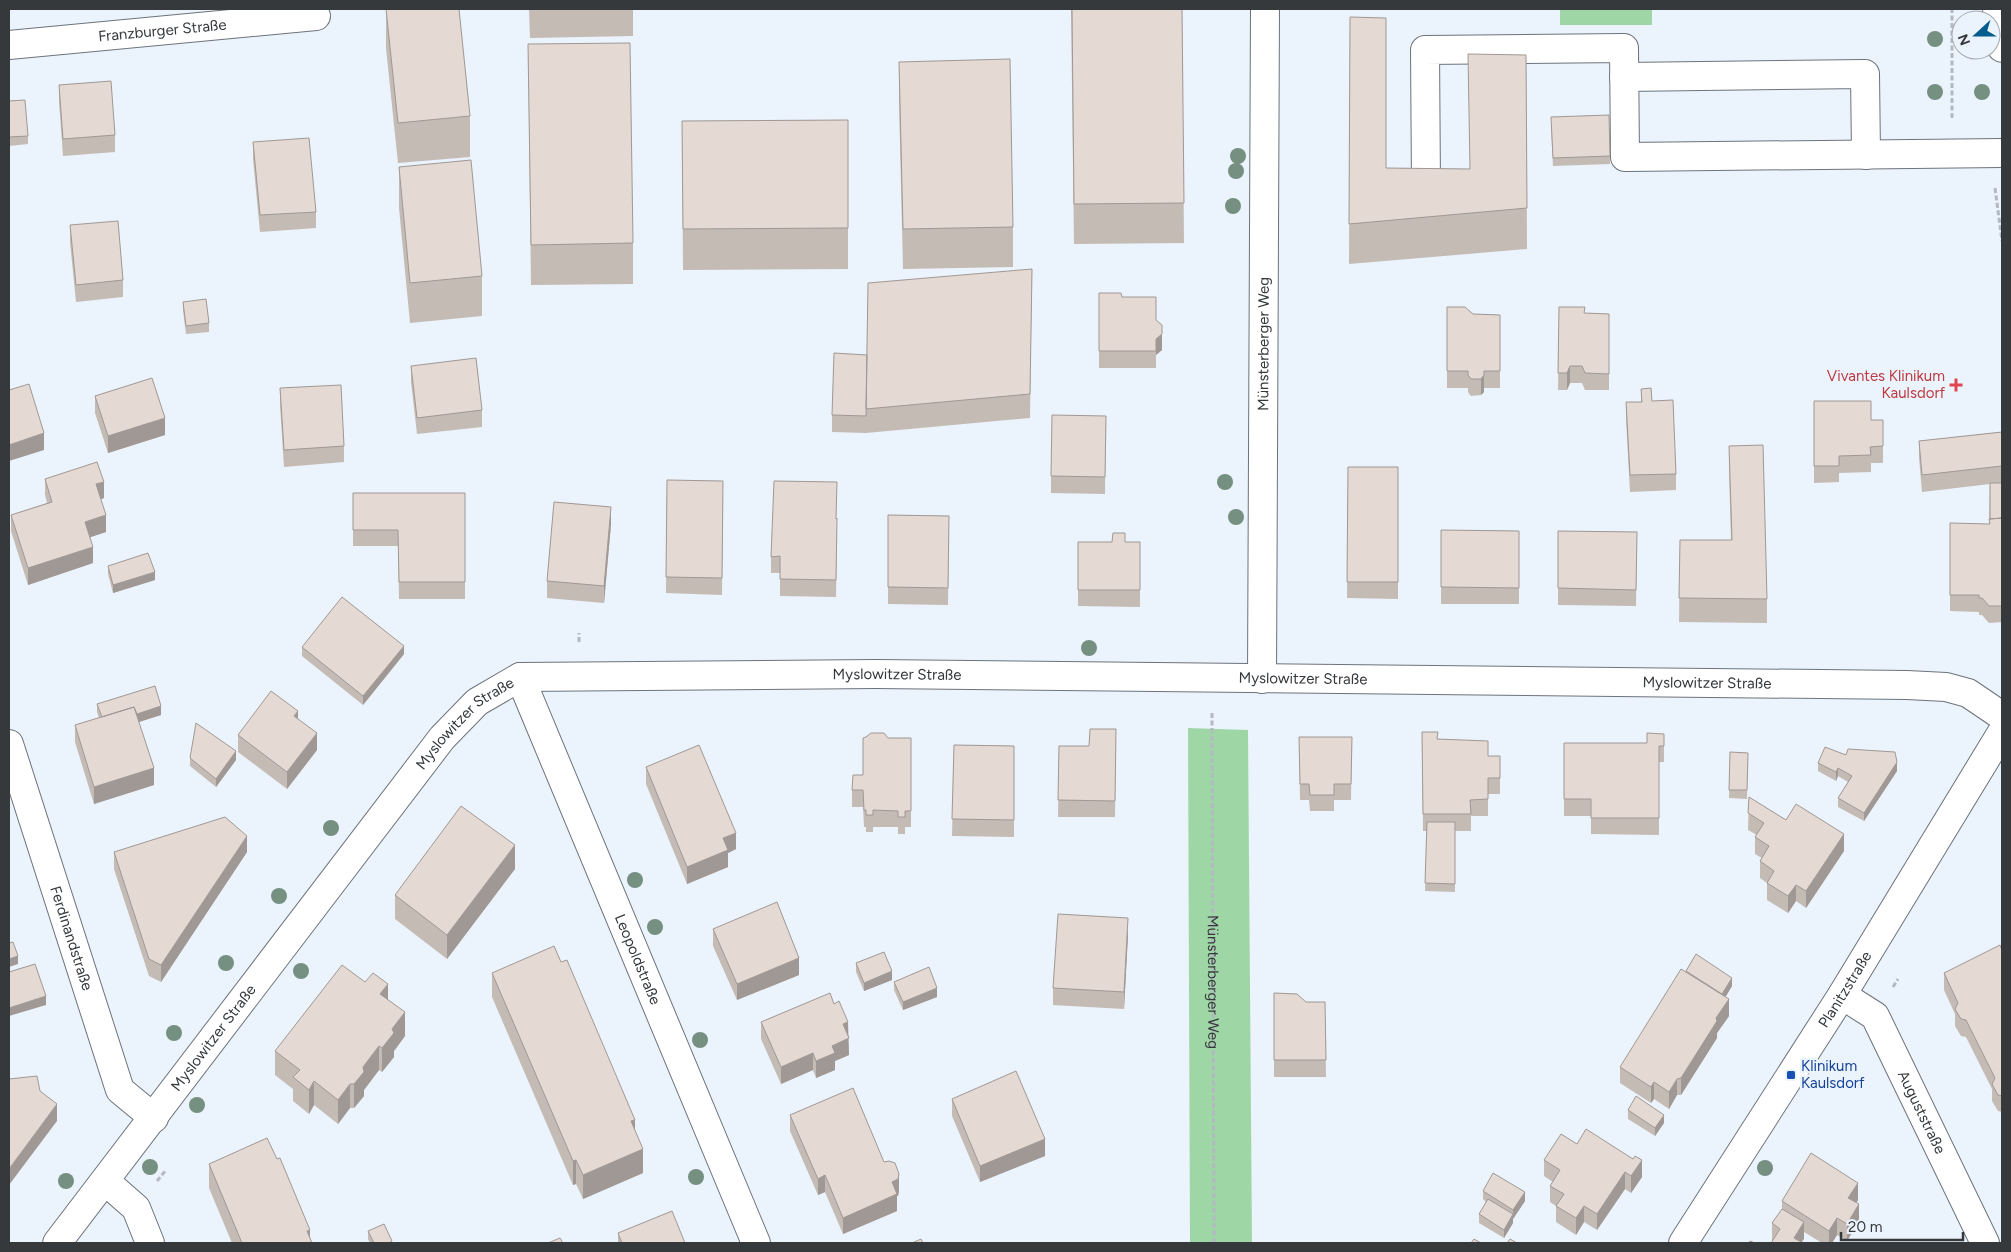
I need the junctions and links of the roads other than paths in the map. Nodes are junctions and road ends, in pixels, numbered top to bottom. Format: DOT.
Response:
graph roads {
  1 [pos="1265,9"];
  2 [pos="1999,9"];
  3 [pos="316,16"];
  4 [pos="9,45"];
  5 [pos="2002,48"];
  6 [pos="1624,77"];
  7 [pos="1997,153"];
  8 [pos="1866,154"];
  9 [pos="1426,187"];
  10 [pos="520,676"];
  11 [pos="1262,679"];
  12 [pos="2002,716"];
  13 [pos="2002,732"];
  14 [pos="9,744"];
  15 [pos="1842,995"];
  16 [pos="154,1118"];
  17 [pos="105,1181"];
  18 [pos="57,1243"];
  19 [pos="150,1243"];
  20 [pos="756,1243"];
  21 [pos="1683,1243"];
  22 [pos="1985,1243"];
  1 -- 11 [label="street, Münsterberger Weg"];
  2 -- 5 [label="street"];
  3 -- 4 [label="street, Franzburger Straße"];
  6 -- 8 [label="street"];
  6 -- 8 [label="street"];
  6 -- 9 [label="street"];
  7 -- 8 [label="street"];
  10 -- 11 [label="street, Myslowitzer Straße"];
  10 -- 16 [label="street, Myslowitzer Straße"];
  10 -- 20 [label="street, Leopoldstraße"];
  11 -- 12 [label="street, Myslowitzer Straße"];
  13 -- 15 [label="street, Planitzstraße"];
  14 -- 16 [label="street, Ferdinandstraße"];
  15 -- 21 [label="street, Planitzstraße"];
  15 -- 22 [label="street, Auguststraße"];
  16 -- 17 [label="street, Myslowitzer Straße"];
  17 -- 18 [label="street, Myslowitzer Straße"];
  17 -- 19 [label="street"];
}
